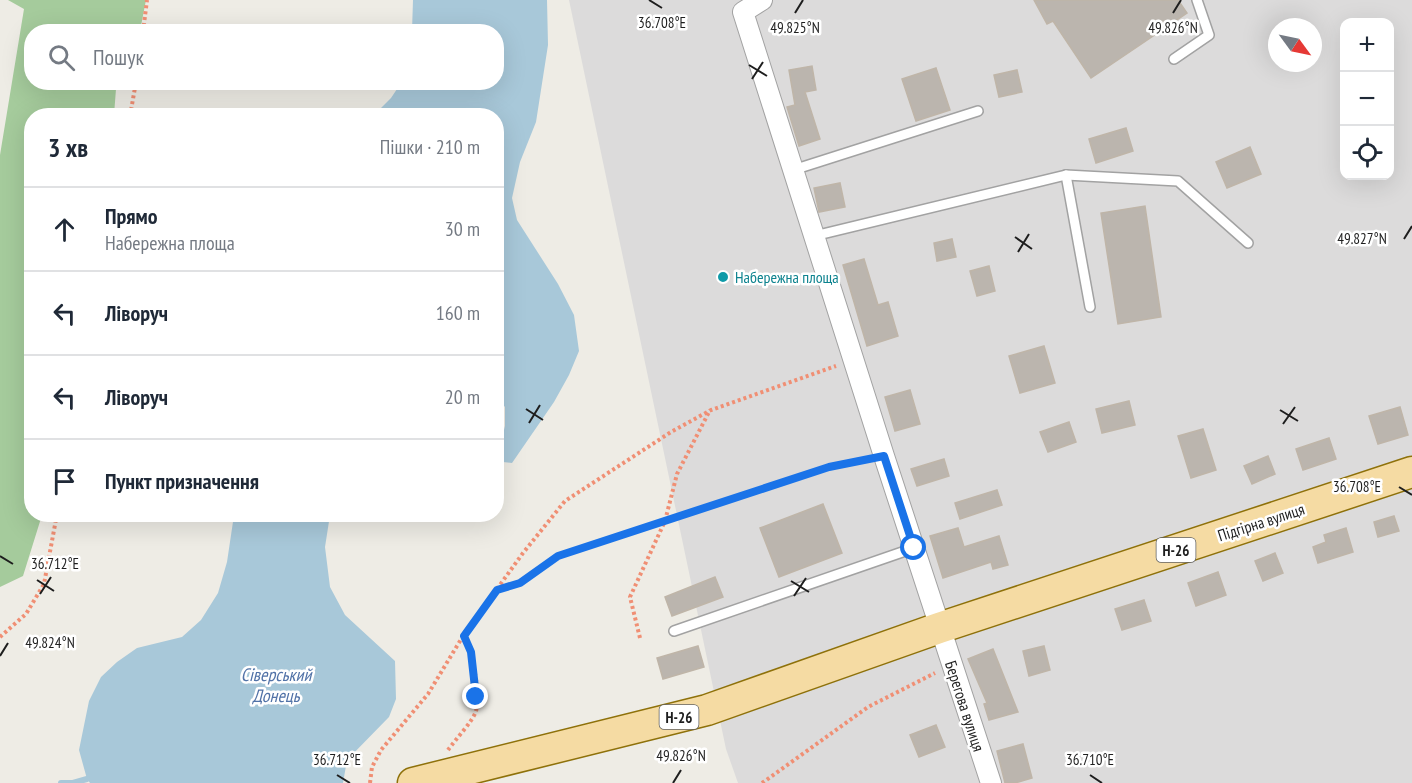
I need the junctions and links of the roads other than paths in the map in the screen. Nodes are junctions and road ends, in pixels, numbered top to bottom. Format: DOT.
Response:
graph roads {
  1 [pos="762,0"];
  2 [pos="1197,0"];
  3 [pos="1174,59"];
  4 [pos="978,111"];
  5 [pos="793,170"];
  6 [pos="1066,175"];
  7 [pos="814,236"];
  8 [pos="1248,243"];
  9 [pos="1090,307"];
  10 [pos="1412,472"];
  11 [pos="914,548"];
  12 [pos="939,628"];
  13 [pos="674,631"];
  14 [pos="424,780"];
  15 [pos="991,783"];
  1 -- 5 [label="street"];
  2 -- 3 [label="lane"];
  4 -- 5 [label="lane"];
  5 -- 7 [label="street"];
  6 -- 7 [label="lane"];
  6 -- 8 [label="lane"];
  6 -- 9 [label="lane"];
  7 -- 11 [label="street"];
  10 -- 12 [label="main road, Підгірна вулиця / Н-26"];
  11 -- 12 [label="street"];
  11 -- 13 [label="lane"];
  12 -- 14 [label="main road, Н-26"];
  12 -- 15 [label="street, Берегова вулиця"];
}
